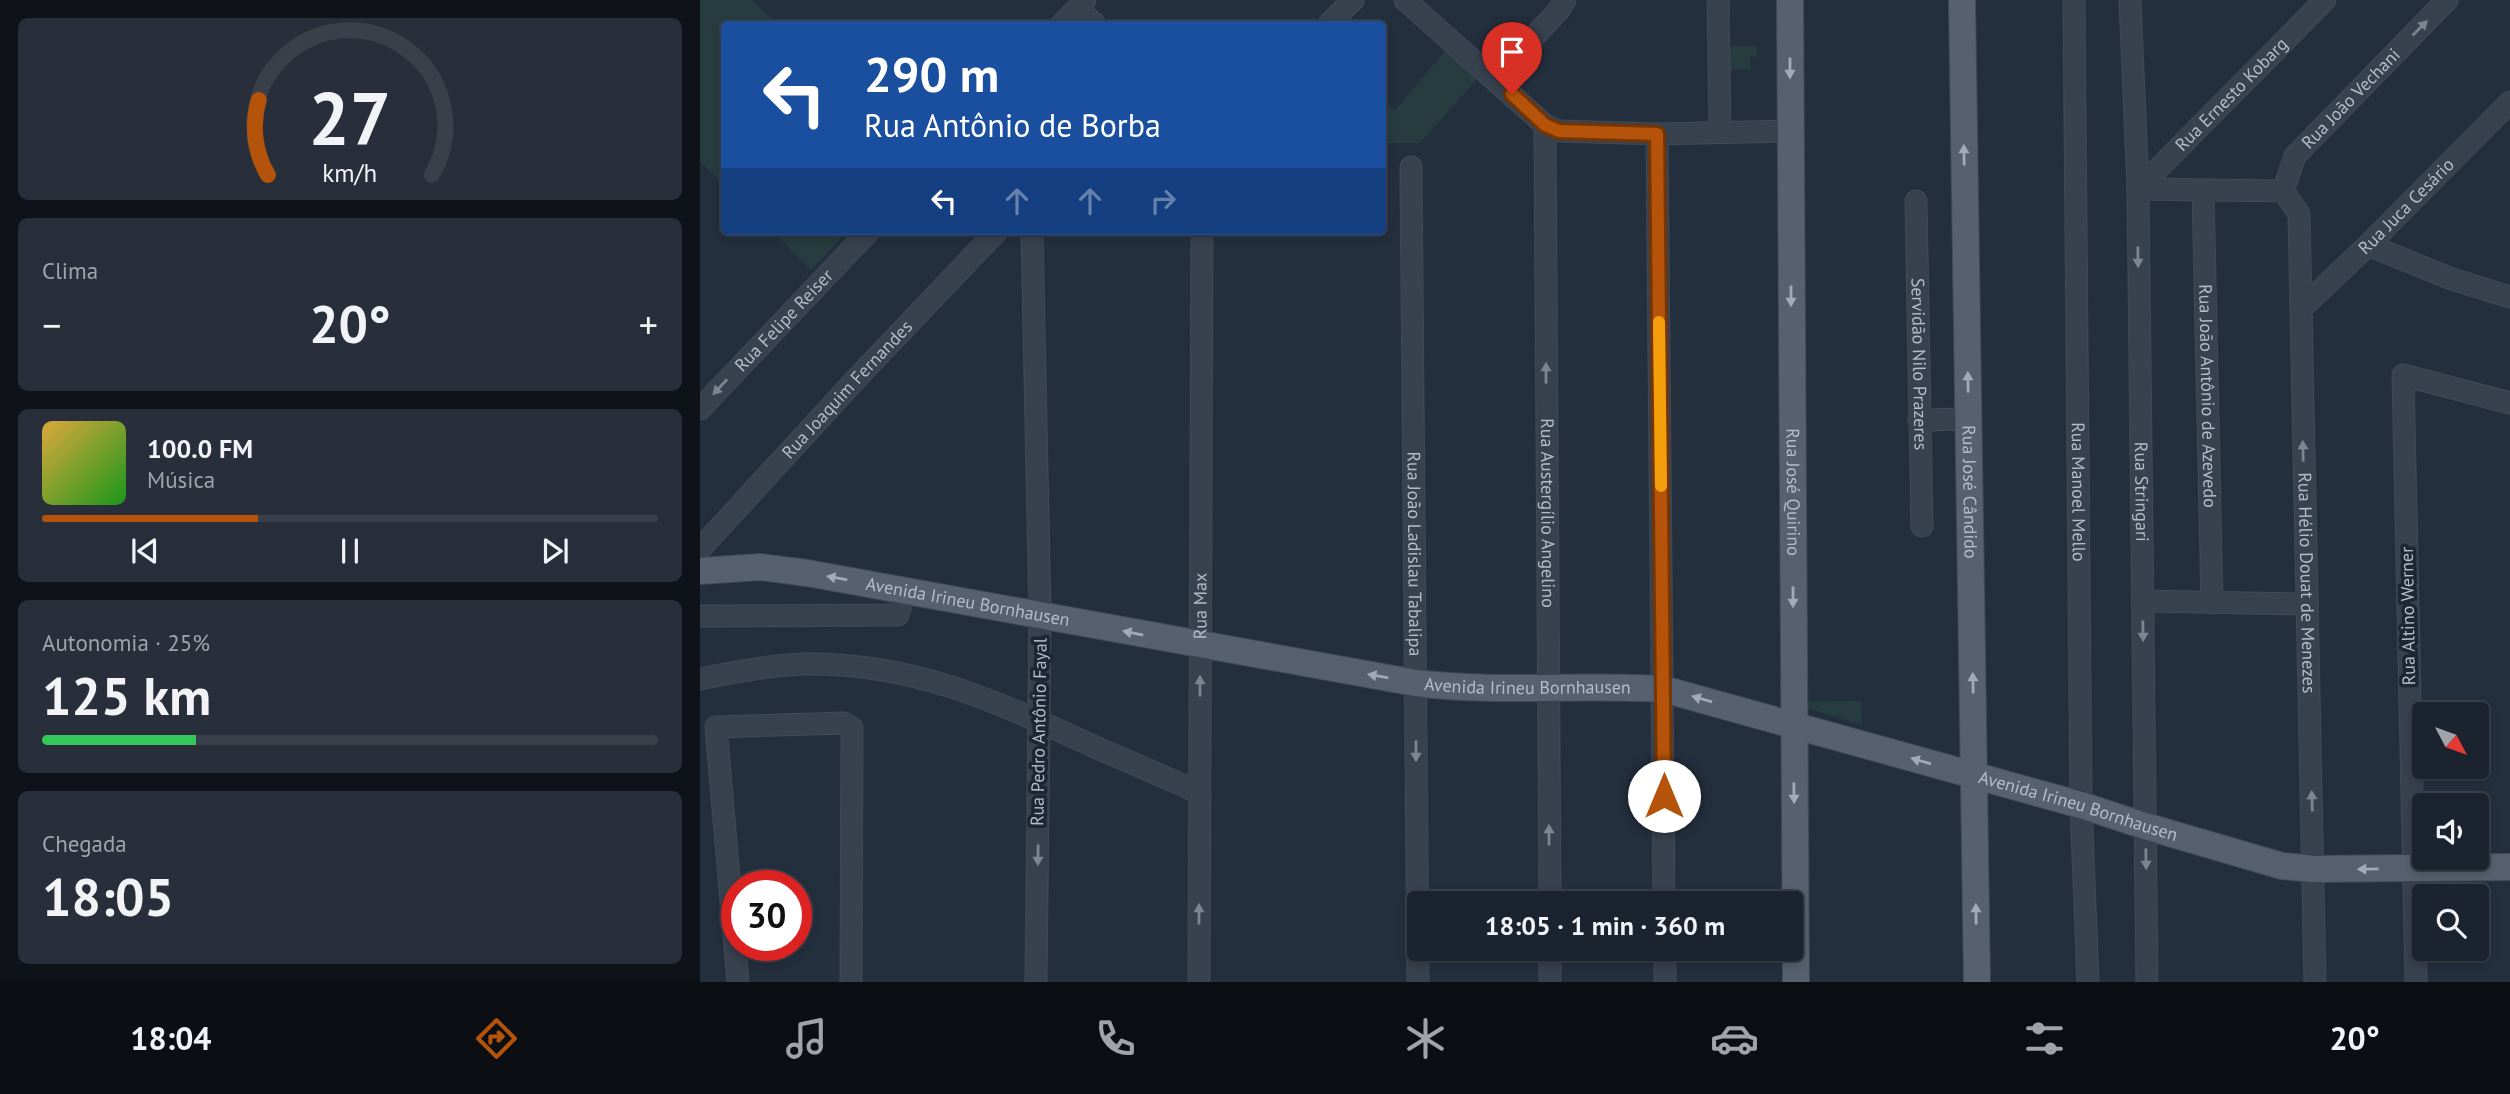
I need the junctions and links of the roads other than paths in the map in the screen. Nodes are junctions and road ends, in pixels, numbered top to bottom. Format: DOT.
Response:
graph roads {
  1 [pos="1353,0"];
  2 [pos="1405,0"];
  3 [pos="1565,0"];
  4 [pos="1718,0"];
  5 [pos="1790,0"];
  6 [pos="1962,0"];
  7 [pos="2074,0"];
  8 [pos="2147,0"];
  9 [pos="2325,0"];
  10 [pos="2447,0"];
  11 [pos="2130,8"];
  12 [pos="1075,11"];
  13 [pos="1090,21"];
  14 [pos="1332,21"];
  15 [pos="1496,79"];
  16 [pos="2510,102"];
  17 [pos="1545,125"];
  18 [pos="1720,131"];
  19 [pos="1789,131"];
  20 [pos="1657,134"];
  21 [pos="1411,167"];
  22 [pos="2138,189"];
  23 [pos="2203,190"];
  24 [pos="2283,191"];
  25 [pos="1916,201"];
  26 [pos="865,235"];
  27 [pos="993,235"];
  28 [pos="1032,235"];
  29 [pos="1202,235"];
  30 [pos="2368,246"];
  31 [pos="2510,297"];
  32 [pos="2301,309"];
  33 [pos="2510,402"];
  34 [pos="700,409"];
  35 [pos="1969,419"];
  36 [pos="1919,420"];
  37 [pos="1922,527"];
  38 [pos="700,549"];
  39 [pos="700,571"];
  40 [pos="905,591"];
  41 [pos="2143,601"];
  42 [pos="2212,603"];
  43 [pos="2306,604"];
  44 [pos="1040,615"];
  45 [pos="700,616"];
  46 [pos="1200,645"];
  47 [pos="700,679"];
  48 [pos="1416,683"];
  49 [pos="1548,687"];
  50 [pos="1663,690"];
  51 [pos="1039,720"];
  52 [pos="1794,725"];
  53 [pos="1974,776"];
  54 [pos="1200,793"];
  55 [pos="2081,805"];
  56 [pos="2412,820"];
  57 [pos="2145,826"];
  58 [pos="2489,867"];
  59 [pos="2510,867"];
  60 [pos="2314,869"];
  61 [pos="2412,869"];
  62 [pos="2413,870"];
  63 [pos="1550,891"];
  64 [pos="1664,891"];
  65 [pos="1550,961"];
  66 [pos="1665,961"];
  67 [pos="738,982"];
  68 [pos="850,982"];
  69 [pos="1036,982"];
  70 [pos="1199,982"];
  71 [pos="1418,982"];
  72 [pos="1550,982"];
  73 [pos="1665,982"];
  74 [pos="1796,982"];
  75 [pos="1978,982"];
  76 [pos="2088,982"];
  77 [pos="2147,982"];
  78 [pos="2315,982"];
  79 [pos="2416,982"];
  1 -- 14 [label="street"];
  2 -- 15 [label="street"];
  3 -- 15 [label="street"];
  4 -- 18 [label="street"];
  5 -- 19 [label="main road, Rua José Quirino, one-way"];
  35 -- 6 [label="main road, Rua José Cândido, one-way"];
  7 -- 55 [label="street, Rua Manoel Mello"];
  8 -- 11 [label="street"];
  9 -- 22 [label="street, Rua Ernesto Kobarg"];
  24 -- 10 [label="street, Rua João Vechani, one-way"];
  11 -- 22 [label="street, Rua Stringari"];
  12 -- 13 [label="street"];
  15 -- 17 [label="street"];
  16 -- 30 [label="street, Rua Juca Cesário"];
  17 -- 20 [label="street"];
  49 -- 17 [label="street, Rua Austergílio Angelino, one-way"];
  18 -- 19 [label="street"];
  18 -- 20 [label="street"];
  19 -- 52 [label="main road, Rua José Quirino, one-way"];
  20 -- 50 [label="street"];
  21 -- 48 [label="street, Rua João Ladislau Tabalipa"];
  22 -- 23 [label="street"];
  22 -- 41 [label="street, Rua Stringari, one-way"];
  23 -- 24 [label="street"];
  23 -- 42 [label="street, Rua João Antônio de Azevedo"];
  24 -- 32 [label="street, Rua Hélio Douat de Menezes"];
  25 -- 36 [label="street, Servidão Nilo Prazeres"];
  26 -- 34 [label="street, Rua Felipe Reiser, one-way"];
  27 -- 38 [label="street, Rua Joaquim Fernandes"];
  28 -- 44 [label="street, Rua Pedro Antônio Fayal"];
  29 -- 46 [label="street, Rua Max"];
  30 -- 31 [label="street"];
  30 -- 32 [label="street, Rua Juca Cesário"];
  43 -- 32 [label="street, Rua Hélio Douat de Menezes, one-way"];
  33 -- 56 [label="street, Rua Altino Werner"];
  35 -- 36 [label="street"];
  53 -- 35 [label="main road, Rua José Cândido, one-way"];
  36 -- 37 [label="street, Servidão Nilo Prazeres"];
  40 -- 39 [label="main road, Avenida Irineu Bornhausen, one-way"];
  40 -- 44 [label="main road, Avenida Irineu Bornhausen"];
  40 -- 45 [label="street"];
  41 -- 42 [label="street"];
  41 -- 57 [label="street, Rua Stringari, one-way"];
  42 -- 43 [label="street"];
  60 -- 43 [label="street, Rua Hélio Douat de Menezes, one-way"];
  46 -- 44 [label="main road, Avenida Irineu Bornhausen, one-way"];
  44 -- 51 [label="street, Rua Pedro Antônio Fayal"];
  48 -- 46 [label="main road, Avenida Irineu Bornhausen, one-way"];
  54 -- 46 [label="street, Rua Max, one-way"];
  47 -- 51 [label="street"];
  48 -- 49 [label="main road, Avenida Irineu Bornhausen"];
  48 -- 71 [label="street, Rua João Ladislau Tabalipa, one-way"];
  49 -- 50 [label="main road, Avenida Irineu Bornhausen"];
  63 -- 49 [label="street, Rua Austergílio Angelino, one-way"];
  52 -- 50 [label="main road, Avenida Irineu Bornhausen, one-way"];
  50 -- 64 [label="street"];
  51 -- 54 [label="street"];
  51 -- 69 [label="street, Rua Pedro Antônio Fayal, one-way"];
  53 -- 52 [label="main road, Avenida Irineu Bornhausen, one-way"];
  52 -- 74 [label="main road, Rua José Quirino, one-way"];
  53 -- 55 [label="main road, Avenida Irineu Bornhausen"];
  75 -- 53 [label="main road, Rua José Cândido, one-way"];
  70 -- 54 [label="street, Rua Max, one-way"];
  55 -- 57 [label="main road, Avenida Irineu Bornhausen"];
  55 -- 76 [label="street, Rua Manoel Mello"];
  57 -- 60 [label="main road, Avenida Irineu Bornhausen"];
  57 -- 77 [label="street, Rua Stringari, one-way"];
  58 -- 59 [label="main road, Avenida Irineu Bornhausen"];
  61 -- 60 [label="main road, Avenida Irineu Bornhausen, one-way"];
  60 -- 78 [label="street, Rua Hélio Douat de Menezes"];
  62 -- 79 [label="street, Rua Altino Werner"];
  65 -- 72 [label="street"];
  66 -- 73 [label="street"];
  67 -- 68 [label="street"];
}
